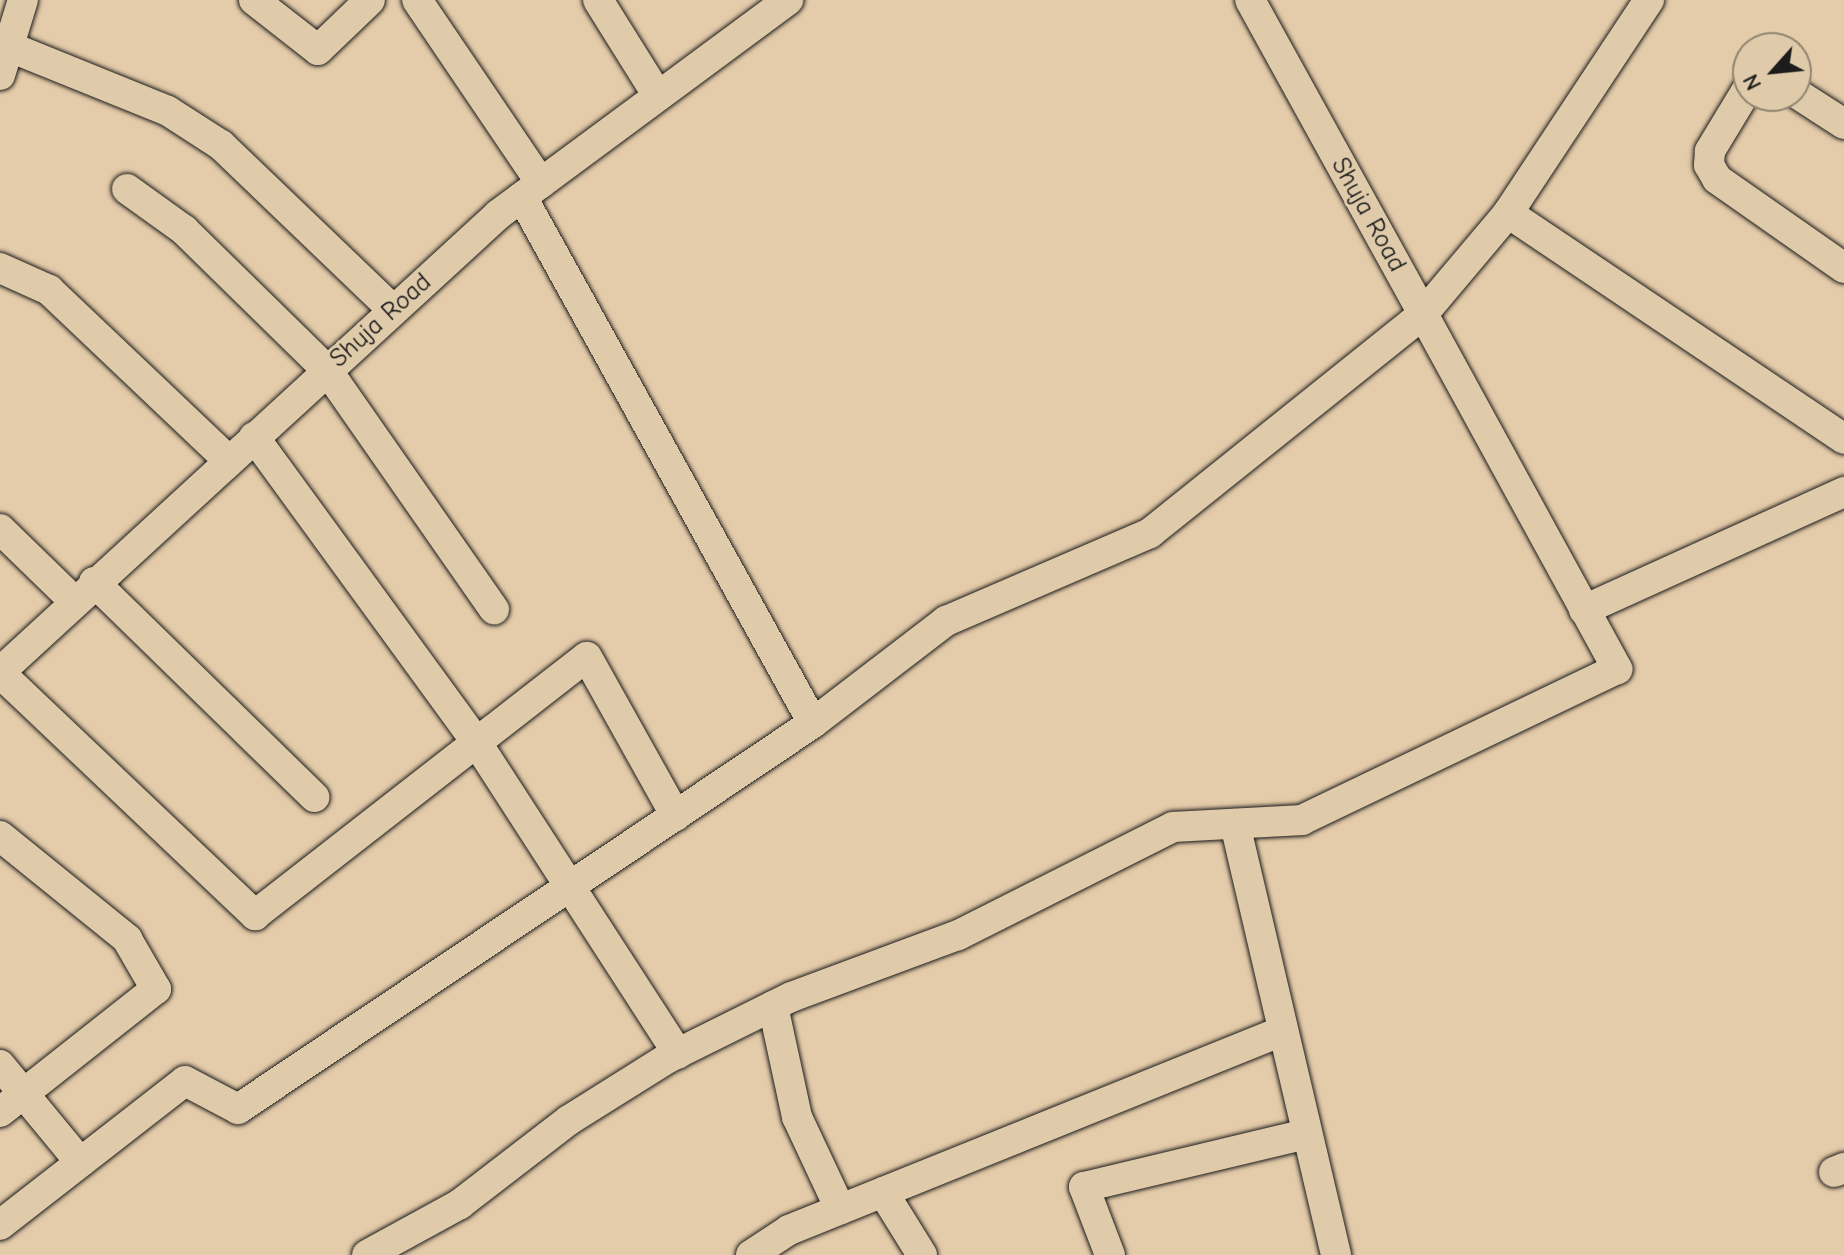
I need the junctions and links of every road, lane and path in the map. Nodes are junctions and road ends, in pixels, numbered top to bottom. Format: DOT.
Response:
graph roads {
  1 [pos="23,0"];
  2 [pos="254,0"];
  3 [pos="370,0"];
  4 [pos="417,0"];
  5 [pos="598,0"];
  6 [pos="788,0"];
  7 [pos="1250,0"];
  8 [pos="1649,0"];
  9 [pos="4,45"];
  10 [pos="0,75"];
  11 [pos="658,96"];
  12 [pos="1812,103"];
  13 [pos="1734,112"];
  14 [pos="1844,124"];
  15 [pos="127,189"];
  16 [pos="532,190"];
  17 [pos="1508,213"];
  18 [pos="0,268"];
  19 [pos="1844,268"];
  20 [pos="393,310"];
  21 [pos="1423,314"];
  22 [pos="327,370"];
  23 [pos="254,437"];
  24 [pos="1844,439"];
  25 [pos="228,460"];
  26 [pos="1844,492"];
  27 [pos="0,529"];
  28 [pos="84,591"];
  29 [pos="494,609"];
  30 [pos="1584,610"];
  31 [pos="0,673"];
  32 [pos="813,723"];
  33 [pos="477,743"];
  34 [pos="314,797"];
  35 [pos="676,816"];
  36 [pos="1235,824"];
  37 [pos="0,836"];
  38 [pos="573,886"];
  39 [pos="773,1006"];
  40 [pos="1280,1032"];
  41 [pos="678,1054"];
  42 [pos="0,1065"];
  43 [pos="12,1102"];
  44 [pos="1302,1135"];
  45 [pos="80,1162"];
  46 [pos="883,1192"];
  47 [pos="840,1209"];
  48 [pos="0,1225"];
  49 [pos="367,1255"];
  50 [pos="751,1255"];
  51 [pos="922,1255"];
  52 [pos="1110,1255"];
  53 [pos="1336,1255"];
  1 -- 9 [label="street"];
  2 -- 3 [label="street"];
  4 -- 16 [label="street"];
  5 -- 11 [label="street"];
  6 -- 11 [label="street, Shuja Road"];
  7 -- 21 [label="street, Shuja Road"];
  8 -- 17 [label="street"];
  9 -- 10 [label="street"];
  9 -- 20 [label="street"];
  11 -- 16 [label="street, Shuja Road"];
  12 -- 14 [label="street"];
  13 -- 19 [label="street"];
  15 -- 22 [label="street"];
  16 -- 20 [label="street, Shuja Road"];
  16 -- 32 [label="street"];
  17 -- 21 [label="street"];
  17 -- 24 [label="street"];
  18 -- 25 [label="street"];
  20 -- 22 [label="street, Shuja Road"];
  21 -- 30 [label="street, Shuja Road"];
  21 -- 32 [label="street"];
  22 -- 23 [label="street, Shuja Road"];
  22 -- 29 [label="street"];
  23 -- 25 [label="street, Shuja Road"];
  23 -- 33 [label="street"];
  25 -- 28 [label="street, Shuja Road"];
  26 -- 30 [label="street"];
  27 -- 28 [label="street"];
  28 -- 31 [label="street, Shuja Road"];
  28 -- 34 [label="street"];
  30 -- 36 [label="street, Shuja Road"];
  31 -- 33 [label="street"];
  32 -- 35 [label="street"];
  33 -- 35 [label="street"];
  33 -- 38 [label="street"];
  35 -- 38 [label="street"];
  36 -- 39 [label="street"];
  36 -- 40 [label="street"];
  37 -- 43 [label="street"];
  38 -- 41 [label="street"];
  38 -- 45 [label="street"];
  39 -- 41 [label="street"];
  39 -- 47 [label="street"];
  40 -- 44 [label="street"];
  40 -- 46 [label="street"];
  41 -- 49 [label="street"];
  42 -- 43 [label="street"];
  43 -- 45 [label="street"];
  44 -- 52 [label="street"];
  44 -- 53 [label="street"];
  45 -- 48 [label="street"];
  46 -- 47 [label="street"];
  46 -- 51 [label="street"];
  47 -- 50 [label="street"];
}
